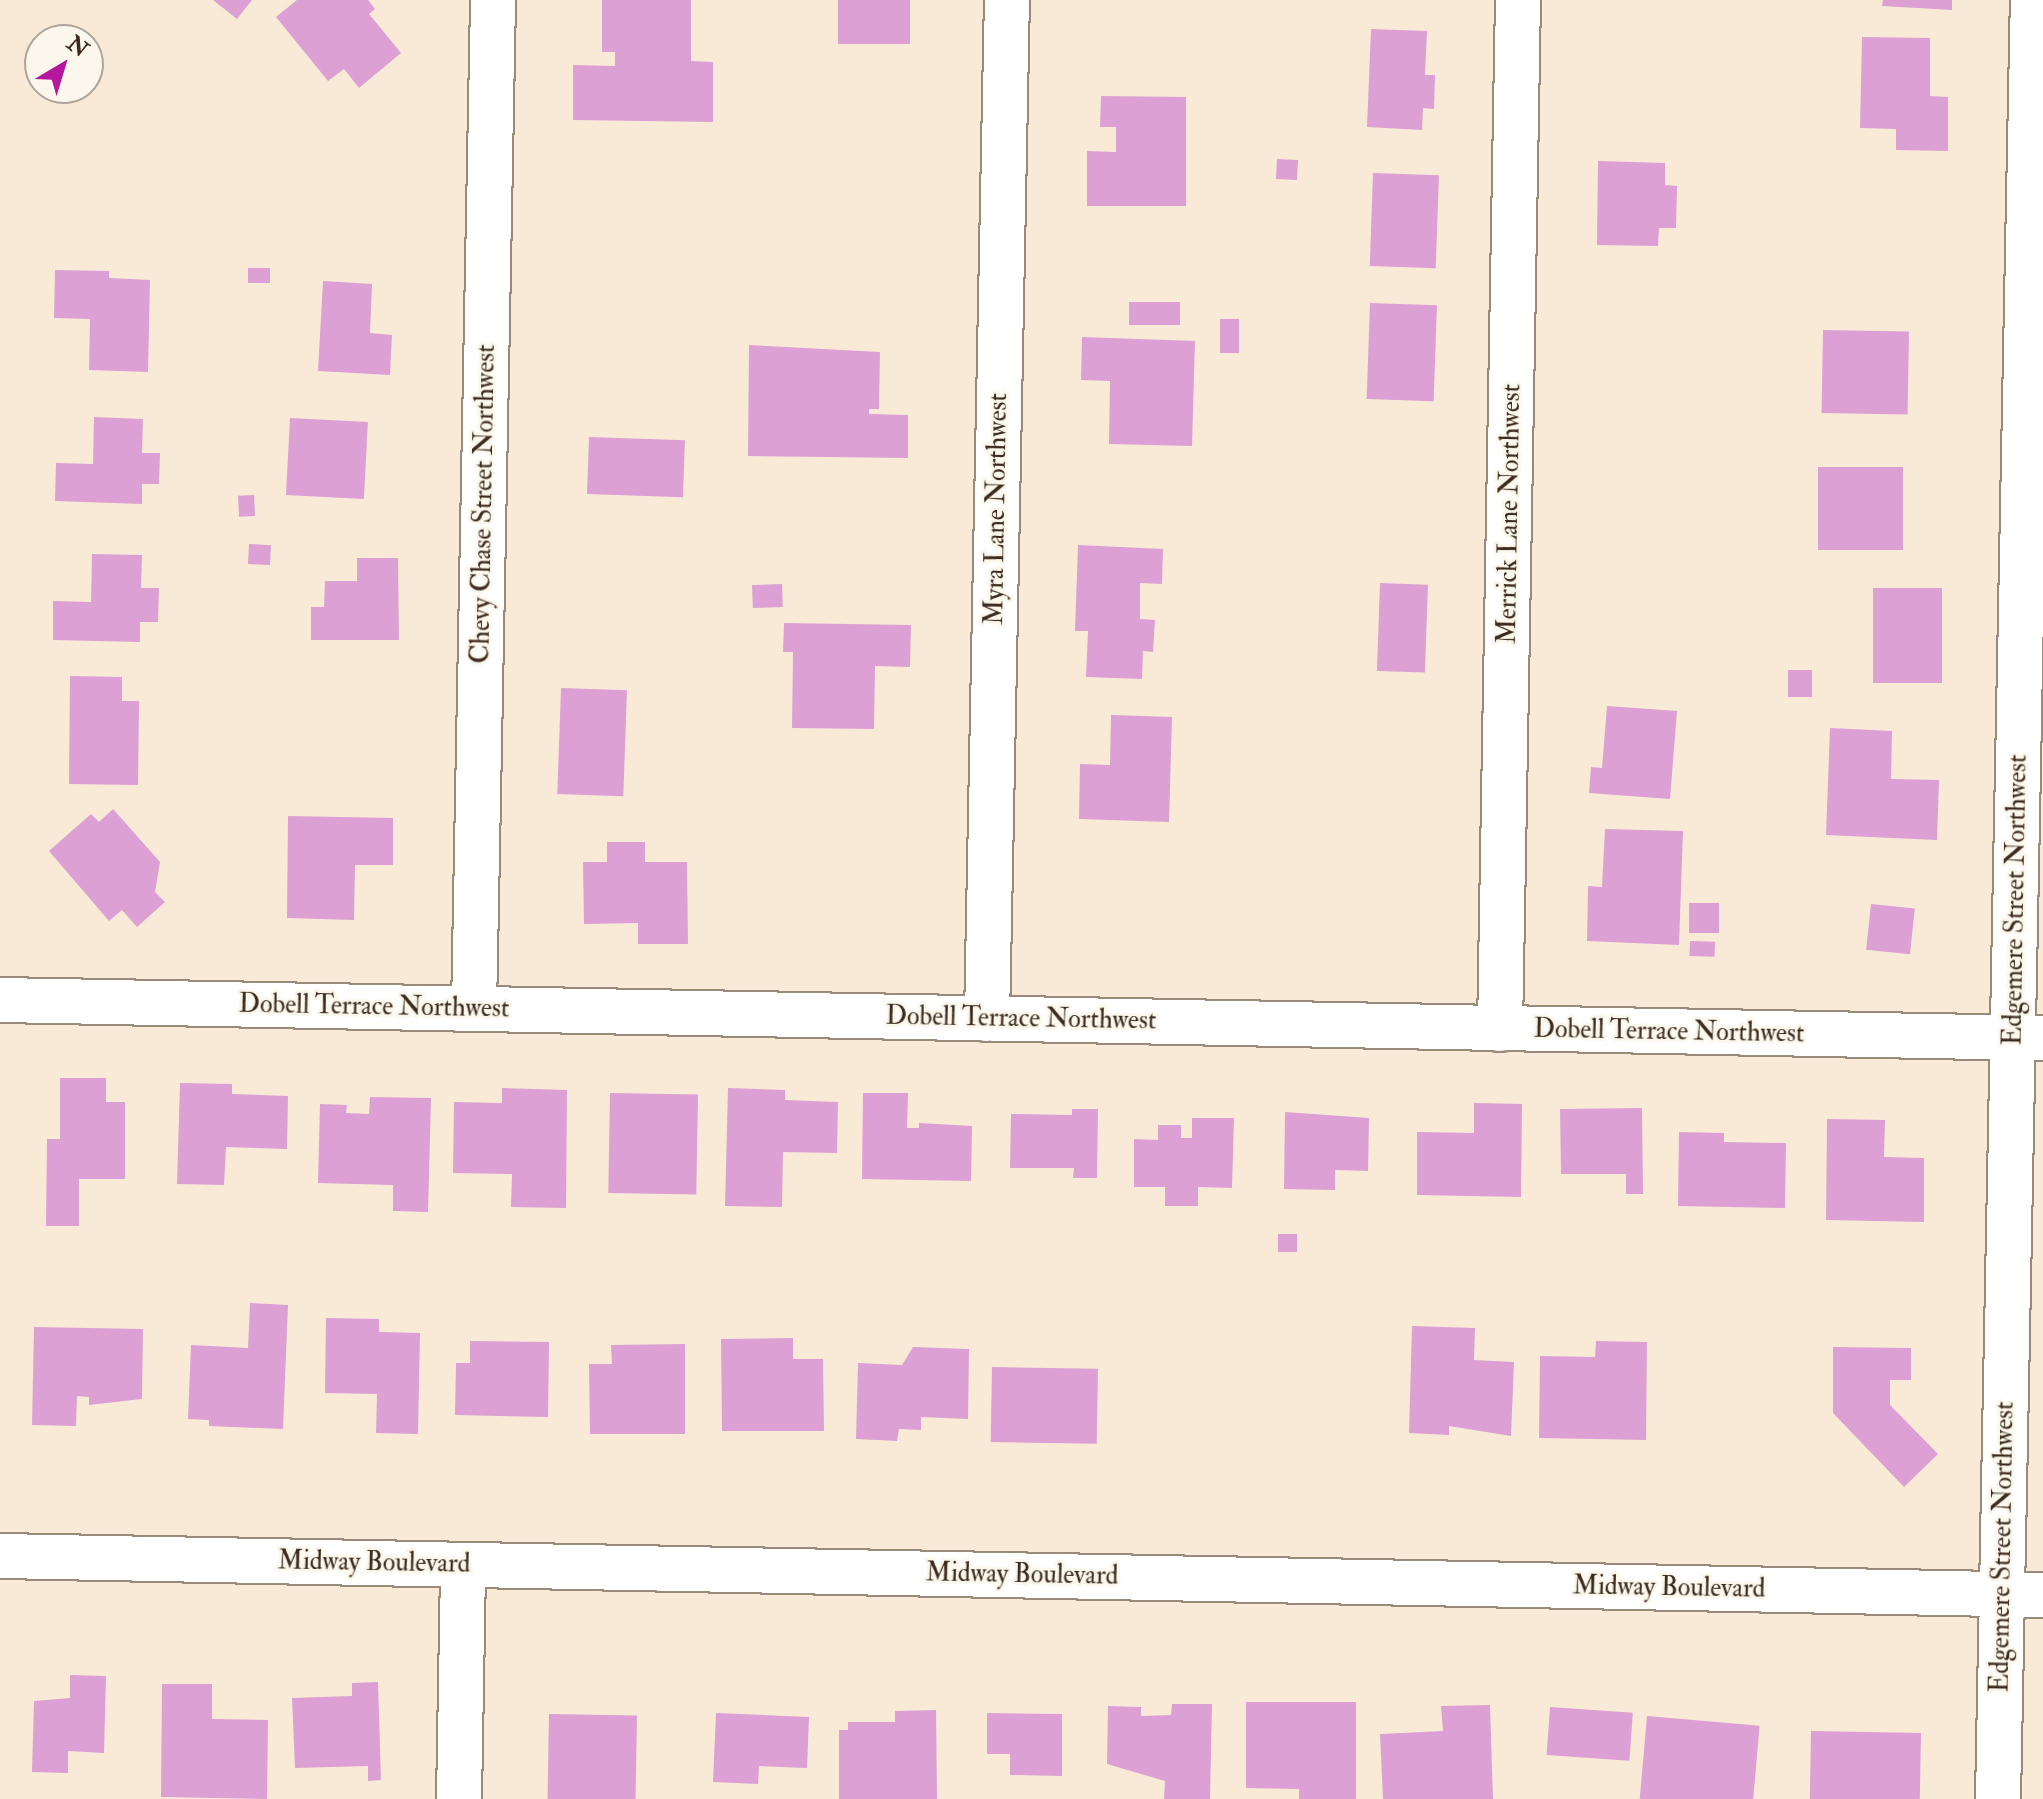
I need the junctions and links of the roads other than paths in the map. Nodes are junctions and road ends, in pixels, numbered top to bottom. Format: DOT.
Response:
graph roads {
  1 [pos="493,0"];
  2 [pos="1007,0"];
  3 [pos="1518,0"];
  4 [pos="2036,8"];
  5 [pos="2033,525"];
  6 [pos="0,1000"];
  7 [pos="474,1009"];
  8 [pos="987,1019"];
  9 [pos="1500,1029"];
  10 [pos="2028,1038"];
  11 [pos="0,1556"];
  12 [pos="463,1565"];
  13 [pos="2023,1595"];
  14 [pos="459,1799"];
  15 [pos="1998,1799"];
  1 -- 7 [label="street, Chevy Chase Street Northwest"];
  2 -- 8 [label="street, Myra Lane Northwest"];
  3 -- 9 [label="street, Merrick Lane Northwest"];
  4 -- 5 [label="street, Edgemere Street Northwest"];
  5 -- 10 [label="street, Edgemere Street Northwest"];
  6 -- 7 [label="street, Dobell Terrace Northwest"];
  7 -- 8 [label="street, Dobell Terrace Northwest"];
  8 -- 9 [label="street, Dobell Terrace Northwest"];
  9 -- 10 [label="street, Dobell Terrace Northwest"];
  10 -- 13 [label="street, Edgemere Street Northwest"];
  11 -- 12 [label="street, Midway Boulevard"];
  12 -- 13 [label="street, Midway Boulevard"];
  12 -- 14 [label="street"];
  13 -- 15 [label="street, Edgemere Street Northwest"];
}
